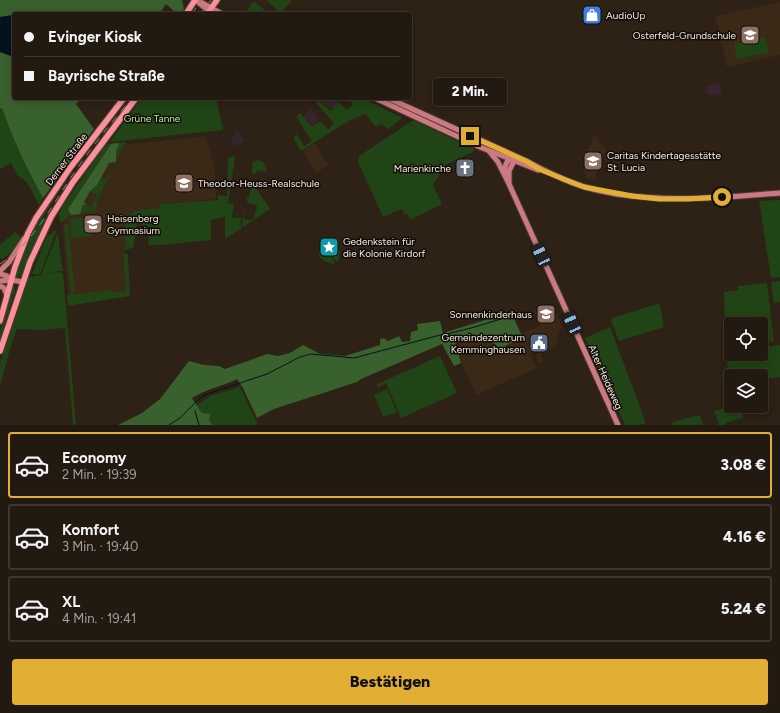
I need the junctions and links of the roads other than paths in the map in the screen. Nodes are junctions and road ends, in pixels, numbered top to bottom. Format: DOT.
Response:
graph roads {
  1 [pos="196,0"];
  2 [pos="217,0"];
  3 [pos="187,12"];
  4 [pos="210,12"];
  5 [pos="122,100"];
  6 [pos="134,100"];
  7 [pos="379,100"];
  8 [pos="392,100"];
  9 [pos="489,151"];
  10 [pos="512,159"];
  11 [pos="505,177"];
  12 [pos="509,184"];
  13 [pos="780,193"];
  14 [pos="28,233"];
  15 [pos="0,271"];
  16 [pos="0,274"];
  17 [pos="12,280"];
  18 [pos="0,281"];
  19 [pos="23,282"];
  20 [pos="0,286"];
  21 [pos="7,295"];
  22 [pos="0,321"];
  23 [pos="0,351"];
  24 [pos="618,425"];
  1 -- 3 [label="main road"];
  1 -- 4 [label="street"];
  2 -- 4 [label="main road"];
  5 -- 14 [label="main road, Derner Straße"];
  6 -- 19 [label="main road, Derner Straße"];
  7 -- 9 [label="street"];
  8 -- 10 [label="street"];
  9 -- 10 [label="street"];
  9 -- 11 [label="street, Alter Heideweg"];
  10 -- 11 [label="street"];
  10 -- 12 [label="street"];
  10 -- 13 [label="street"];
  11 -- 12 [label="street, Alter Heideweg"];
  12 -- 24 [label="street, Alter Heideweg"];
  14 -- 15 [label="street"];
  14 -- 17 [label="main road, Derner Straße"];
  16 -- 17 [label="street"];
  17 -- 18 [label="street"];
  17 -- 19 [label="street"];
  17 -- 21 [label="main road, Derner Straße"];
  19 -- 23 [label="main road, Derner Straße"];
  20 -- 21 [label="street"];
  21 -- 22 [label="main road, Derner Straße"];
}
